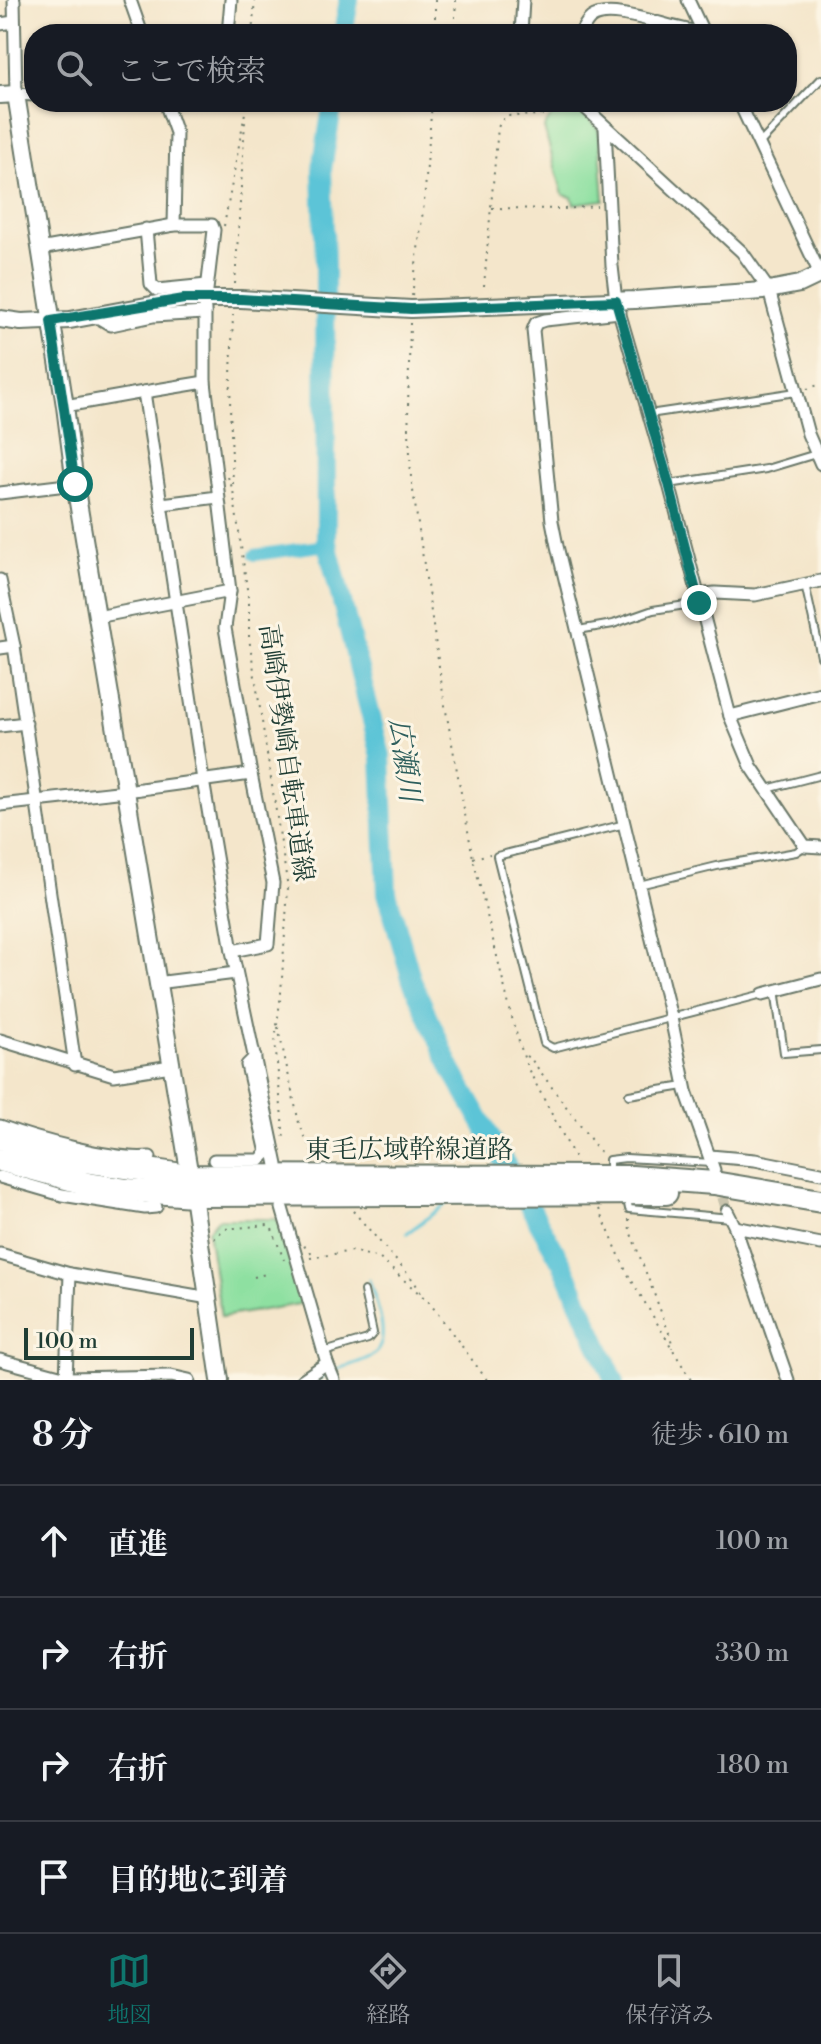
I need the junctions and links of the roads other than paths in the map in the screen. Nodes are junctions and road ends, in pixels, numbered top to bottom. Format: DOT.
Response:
graph roads {
  1 [pos="14,0"];
  2 [pos="130,0"];
  3 [pos="231,0"];
  4 [pos="523,0"];
  5 [pos="688,0"];
  6 [pos="14,22"];
  7 [pos="0,24"];
  8 [pos="138,24"];
  9 [pos="229,24"];
  10 [pos="522,24"];
  11 [pos="586,24"];
  12 [pos="659,24"];
  13 [pos="700,24"];
  14 [pos="821,79"];
  15 [pos="8,94"];
  16 [pos="797,104"];
  17 [pos="169,112"];
  18 [pos="589,112"];
  19 [pos="744,112"];
  20 [pos="790,112"];
  21 [pos="605,128"];
  22 [pos="760,143"];
  23 [pos="174,225"];
  24 [pos="146,229"];
  25 [pos="40,249"];
  26 [pos="821,275"];
  27 [pos="769,290"];
  28 [pos="618,307"];
  29 [pos="94,315"];
  30 [pos="0,319"];
  31 [pos="51,321"];
  32 [pos="205,382"];
  33 [pos="144,392"];
  34 [pos="796,392"];
  35 [pos="65,406"];
  36 [pos="648,415"];
  37 [pos="816,440"];
  38 [pos="819,459"];
  39 [pos="75,484"];
  40 [pos="669,484"];
  41 [pos="0,493"];
  42 [pos="218,497"];
  43 [pos="162,504"];
  44 [pos="0,580"];
  45 [pos="821,581"];
  46 [pos="805,584"];
  47 [pos="230,591"];
  48 [pos="698,599"];
  49 [pos="177,602"];
  50 [pos="97,617"];
  51 [pos="577,630"];
  52 [pos="14,646"];
  53 [pos="0,648"];
  54 [pos="821,657"];
  55 [pos="821,693"];
  56 [pos="730,716"];
  57 [pos="26,723"];
  58 [pos="0,726"];
  59 [pos="251,774"];
  60 [pos="821,775"];
  61 [pos="203,780"];
  62 [pos="766,790"];
  63 [pos="126,791"];
  64 [pos="38,800"];
  65 [pos="0,805"];
  66 [pos="625,824"];
  67 [pos="805,846"];
  68 [pos="821,847"];
  69 [pos="639,885"];
  70 [pos="232,951"];
  71 [pos="236,973"];
  72 [pos="821,979"];
  73 [pos="156,983"];
  74 [pos="769,991"];
  75 [pos="671,1018"];
  76 [pos="0,1040"];
  77 [pos="821,1050"];
  78 [pos="255,1057"];
  79 [pos="75,1065"];
  80 [pos="171,1066"];
  81 [pos="685,1086"];
  82 [pos="629,1095"];
  83 [pos="0,1126"];
  84 [pos="0,1138"];
  85 [pos="30,1142"];
  86 [pos="150,1157"];
  87 [pos="0,1160"];
  88 [pos="214,1160"];
  89 [pos="609,1162"];
  90 [pos="712,1163"];
  91 [pos="277,1165"];
  92 [pos="821,1173"];
  93 [pos="0,1177"];
  94 [pos="584,1183"];
  95 [pos="191,1186"];
  96 [pos="127,1190"];
  97 [pos="100,1201"];
  98 [pos="821,1201"];
  99 [pos="156,1207"];
  100 [pos="628,1207"];
  101 [pos="282,1208"];
  102 [pos="821,1216"];
  103 [pos="731,1219"];
  104 [pos="821,1244"];
  105 [pos="0,1254"];
  106 [pos="70,1274"];
  107 [pos="364,1291"];
  108 [pos="209,1298"];
  109 [pos="0,1360"];
  110 [pos="329,1368"];
  111 [pos="66,1379"];
  112 [pos="189,1380"];
  113 [pos="220,1380"];
  114 [pos="302,1380"];
  115 [pos="788,1380"];
  1 -- 6 [label="street"];
  2 -- 8 [label="street"];
  3 -- 9 [label="street"];
  4 -- 10 [label="street"];
  5 -- 13 [label="street"];
  6 -- 7 [label="street"];
  6 -- 15 [label="street"];
  11 -- 12 [label="street"];
  14 -- 16 [label="lane"];
  15 -- 25 [label="street"];
  17 -- 23 [label="street"];
  18 -- 21 [label="street"];
  19 -- 22 [label="street"];
  20 -- 22 [label="lane"];
  21 -- 27 [label="street"];
  21 -- 28 [label="street"];
  22 -- 26 [label="street"];
  23 -- 24 [label="street"];
  23 -- 24 [label="street"];
  24 -- 25 [label="street"];
  25 -- 31 [label="street"];
  26 -- 27 [label="street"];
  27 -- 28 [label="street"];
  27 -- 34 [label="street"];
  28 -- 29 [label="street"];
  28 -- 36 [label="street"];
  28 -- 51 [label="street"];
  29 -- 31 [label="street"];
  29 -- 32 [label="street"];
  30 -- 31 [label="street"];
  31 -- 35 [label="street"];
  32 -- 33 [label="street"];
  32 -- 42 [label="street"];
  33 -- 35 [label="street"];
  33 -- 43 [label="street"];
  34 -- 36 [label="lane"];
  34 -- 37 [label="street"];
  35 -- 39 [label="street"];
  36 -- 40 [label="street"];
  37 -- 38 [label="street"];
  38 -- 40 [label="lane"];
  39 -- 41 [label="street"];
  39 -- 50 [label="street"];
  40 -- 48 [label="street"];
  42 -- 43 [label="street"];
  42 -- 47 [label="street"];
  43 -- 49 [label="street"];
  44 -- 52 [label="street"];
  45 -- 46 [label="street"];
  46 -- 48 [label="street"];
  46 -- 54 [label="lane"];
  47 -- 49 [label="street"];
  47 -- 59 [label="street"];
  48 -- 51 [label="lane"];
  48 -- 56 [label="street"];
  49 -- 50 [label="street"];
  49 -- 61 [label="street"];
  50 -- 63 [label="street"];
  51 -- 66 [label="street"];
  52 -- 53 [label="street"];
  52 -- 57 [label="street"];
  55 -- 56 [label="street"];
  56 -- 62 [label="street"];
  57 -- 58 [label="street"];
  57 -- 64 [label="street"];
  59 -- 61 [label="street"];
  59 -- 70 [label="street"];
  60 -- 62 [label="lane"];
  61 -- 63 [label="street"];
  61 -- 70 [label="street"];
  62 -- 67 [label="street"];
  63 -- 64 [label="street"];
  63 -- 73 [label="street"];
  64 -- 65 [label="street"];
  64 -- 79 [label="street"];
  66 -- 69 [label="street"];
  66 -- 75 [label="lane"];
  67 -- 68 [label="street"];
  67 -- 69 [label="lane"];
  69 -- 75 [label="street"];
  70 -- 71 [label="street"];
  71 -- 73 [label="street"];
  71 -- 78 [label="street"];
  72 -- 74 [label="street"];
  73 -- 80 [label="street"];
  74 -- 75 [label="lane"];
  74 -- 77 [label="lane"];
  75 -- 81 [label="street"];
  76 -- 79 [label="street"];
  78 -- 88 [label="street"];
  78 -- 91 [label="street"];
  79 -- 80 [label="street"];
  80 -- 95 [label="street"];
  81 -- 82 [label="lane"];
  81 -- 90 [label="street"];
  83 -- 85 [label="street"];
  84 -- 85 [label="highway, 東毛広域幹線道路"];
  85 -- 86 [label="street"];
  85 -- 95 [label="highway, 東毛広域幹線道路"];
  87 -- 96 [label="highway, 東毛広域幹線道路"];
  89 -- 90 [label="lane"];
  90 -- 92 [label="street"];
  93 -- 97 [label="street"];
  94 -- 95 [label="highway, 東毛広域幹線道路"];
  94 -- 98 [label="highway, 東毛広域幹線道路"];
  94 -- 102 [label="highway, 東毛広域幹線道路"];
  95 -- 96 [label="highway, 東毛広域幹線道路"];
  95 -- 108 [label="street"];
  96 -- 97 [label="street"];
  97 -- 99 [label="street"];
  100 -- 103 [label="lane"];
  101 -- 110 [label="street"];
  103 -- 104 [label="street"];
  103 -- 115 [label="street"];
  105 -- 106 [label="street"];
  106 -- 108 [label="street"];
  106 -- 111 [label="street"];
  107 -- 110 [label="lane"];
  108 -- 113 [label="street"];
  109 -- 111 [label="street"];
  110 -- 114 [label="street"];
  111 -- 112 [label="street"];
}
